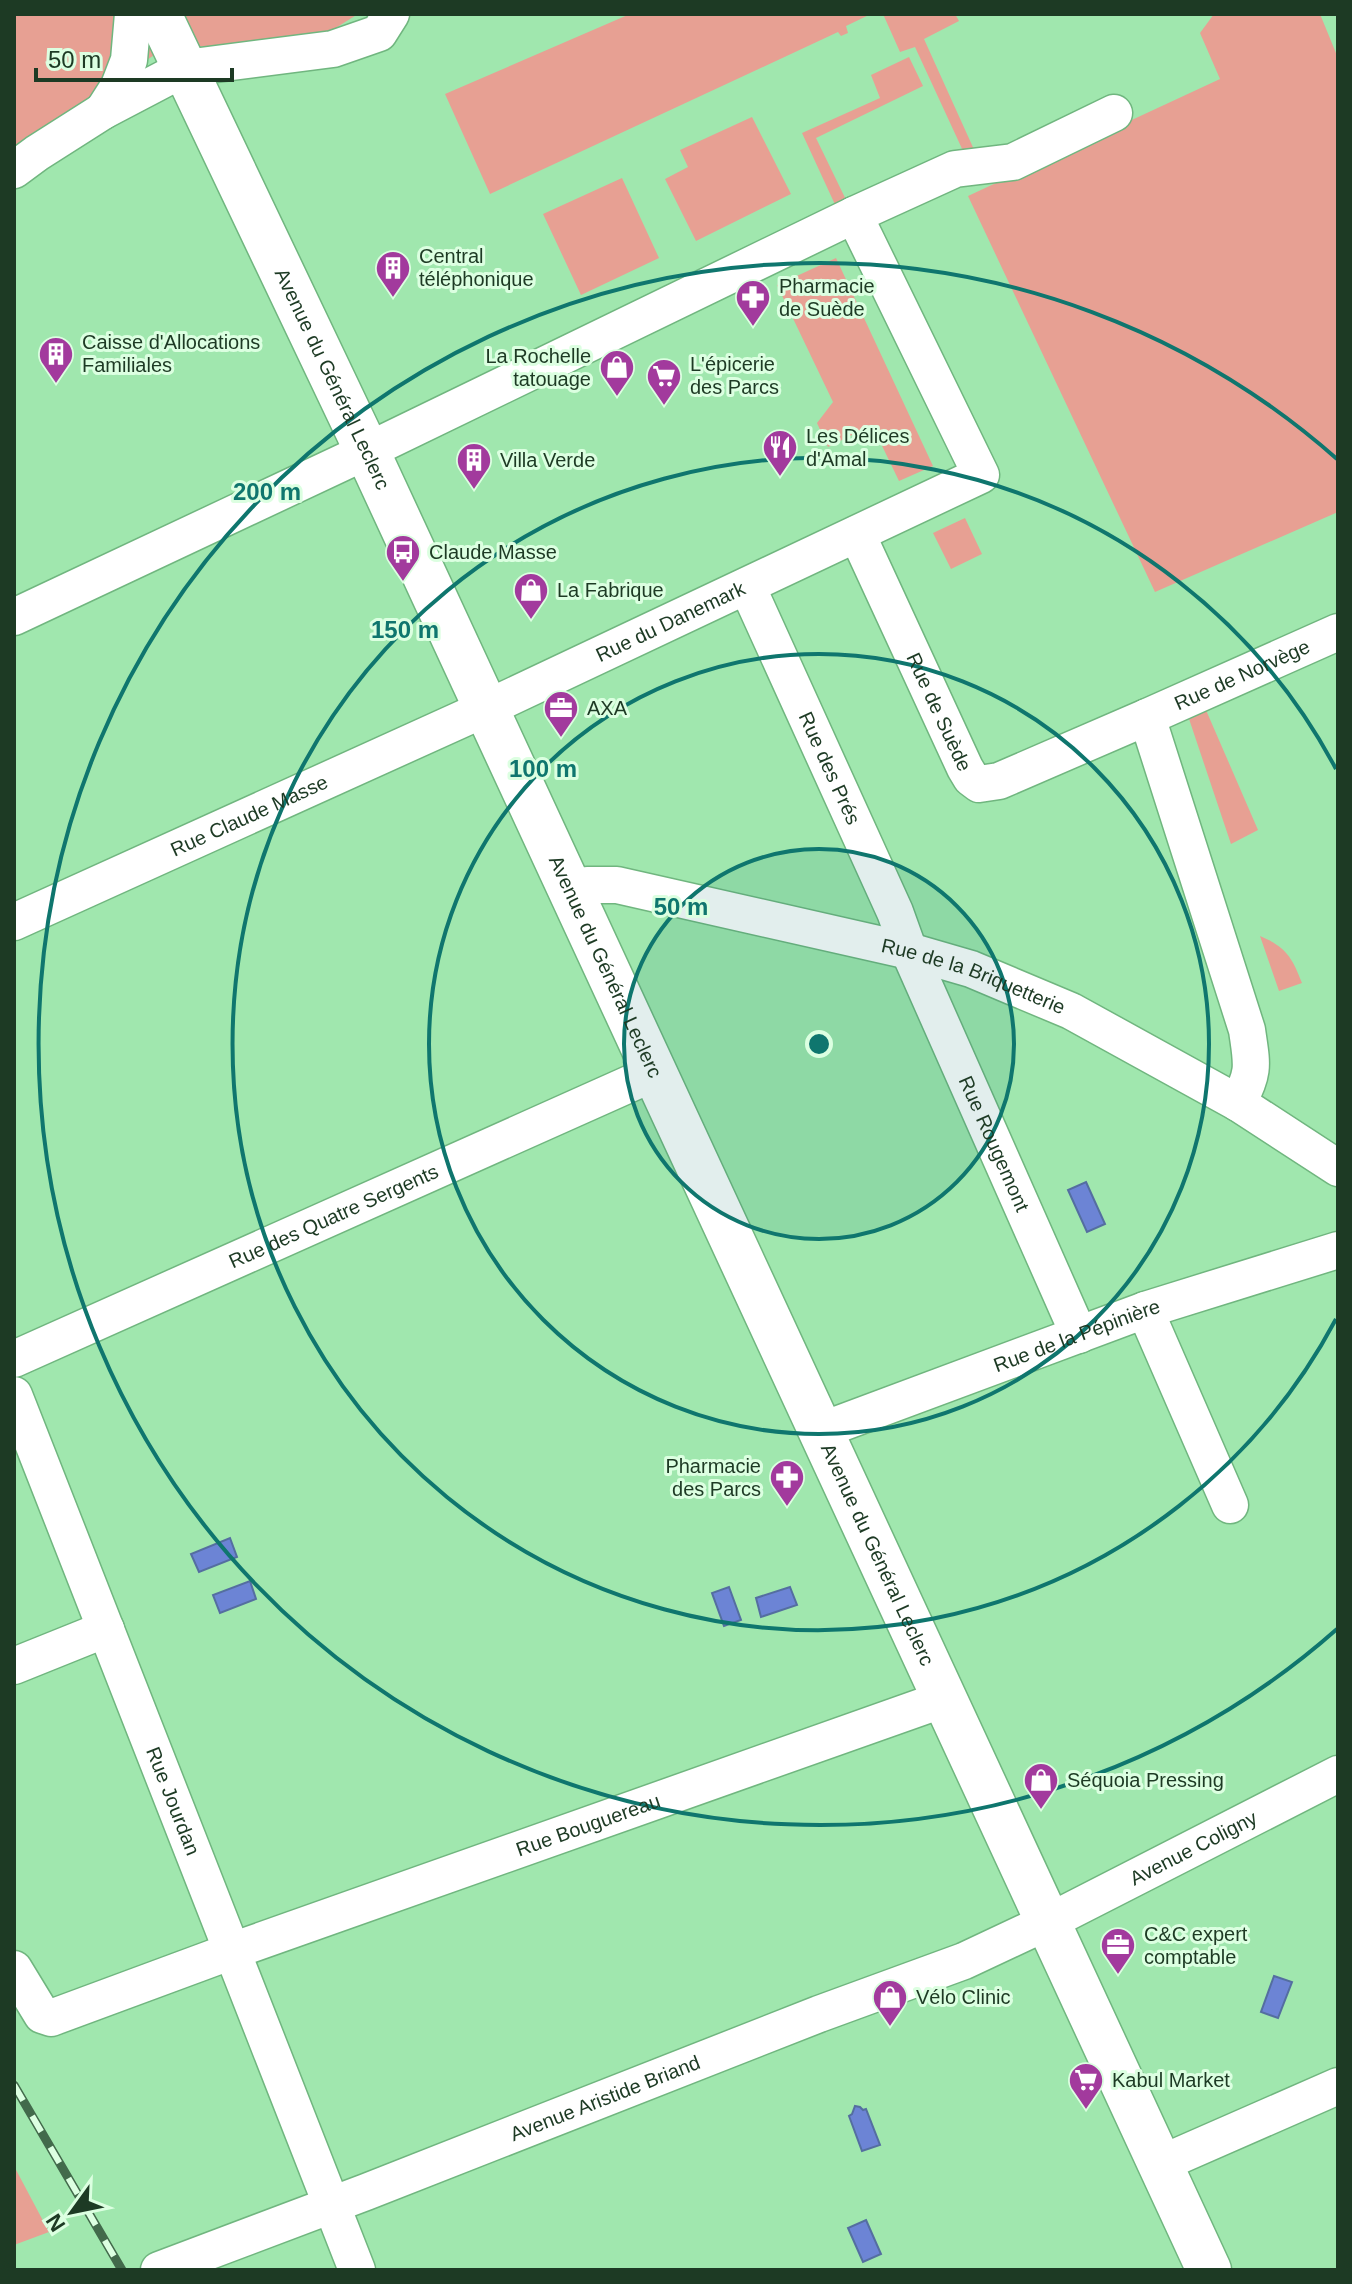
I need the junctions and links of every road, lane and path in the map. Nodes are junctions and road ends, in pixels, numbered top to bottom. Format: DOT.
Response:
graph roads {
  1 [pos="133,14"];
  2 [pos="159,14"];
  3 [pos="391,14"];
  4 [pos="185,68"];
  5 [pos="103,111"];
  6 [pos="1114,113"];
  7 [pos="14,170"];
  8 [pos="854,215"];
  9 [pos="367,451"];
  10 [pos="857,534"];
  11 [pos="747,586"];
  12 [pos="14,617"];
  13 [pos="1338,632"];
  14 [pos="486,708"];
  15 [pos="1147,717"];
  16 [pos="570,890"];
  17 [pos="14,922"];
  18 [pos="909,951"];
  19 [pos="654,1073"];
  20 [pos="1238,1103"];
  21 [pos="1338,1168"];
  22 [pos="1338,1250"];
  23 [pos="1145,1310"];
  24 [pos="1079,1335"];
  25 [pos="14,1359"];
  26 [pos="14,1395"];
  27 [pos="820,1431"];
  28 [pos="1230,1505"];
  29 [pos="106,1629"];
  30 [pos="14,1666"];
  31 [pos="944,1699"];
  32 [pos="1338,1774"];
  33 [pos="1048,1922"];
  34 [pos="232,1951"];
  35 [pos="14,1969"];
  36 [pos="1338,2086"];
  37 [pos="1160,2164"];
  38 [pos="332,2205"];
  39 [pos="1197,2266"];
  40 [pos="165,2268"];
  41 [pos="357,2270"];
  1 -- 5 [label="street"];
  2 -- 4 [label="main road, Avenue du Général Leclerc"];
  3 -- 4 [label="street"];
  4 -- 5 [label="street"];
  4 -- 9 [label="main road, Avenue du Général Leclerc"];
  5 -- 7 [label="street"];
  6 -- 8 [label="street"];
  8 -- 9 [label="street"];
  8 -- 10 [label="street"];
  9 -- 12 [label="street"];
  9 -- 14 [label="main road, Avenue du Général Leclerc"];
  10 -- 11 [label="street, Rue du Danemark"];
  10 -- 15 [label="street, Rue de Suède"];
  11 -- 14 [label="street, Rue du Danemark"];
  11 -- 18 [label="street, Rue des Prés"];
  13 -- 15 [label="street, Rue de Norvège"];
  14 -- 16 [label="main road, Avenue du Général Leclerc"];
  14 -- 17 [label="street, Rue Claude Masse"];
  15 -- 20 [label="street"];
  16 -- 18 [label="street, Rue de la Briquetterie"];
  16 -- 19 [label="main road, Avenue du Général Leclerc"];
  18 -- 20 [label="street, Rue de la Briquetterie"];
  18 -- 24 [label="street, Rue Rougemont"];
  19 -- 25 [label="street, Rue des Quatre Sergents"];
  19 -- 27 [label="main road, Avenue du Général Leclerc"];
  20 -- 21 [label="street, Rue de la Briquetterie"];
  22 -- 23 [label="street, Rue de la Pépinière"];
  23 -- 24 [label="street, Rue de la Pépinière"];
  23 -- 28 [label="street"];
  24 -- 27 [label="street, Rue de la Pépinière"];
  26 -- 29 [label="street, Rue Jourdan"];
  27 -- 31 [label="main road, Avenue du Général Leclerc"];
  29 -- 30 [label="street"];
  29 -- 34 [label="street, Rue Jourdan"];
  31 -- 33 [label="main road, Avenue du Général Leclerc"];
  31 -- 34 [label="street, Rue Bouguereau"];
  32 -- 33 [label="street, Avenue Coligny"];
  33 -- 37 [label="main road, Avenue du Général Leclerc"];
  33 -- 38 [label="street, Avenue Aristide Briand"];
  34 -- 35 [label="street, Rue Bouguereau"];
  34 -- 38 [label="street, Rue Jourdan"];
  36 -- 37 [label="street"];
  37 -- 39 [label="main road, Avenue du Général Leclerc"];
  38 -- 40 [label="street, Avenue Aristide Briand"];
  38 -- 41 [label="street, Rue Jourdan"];
}
